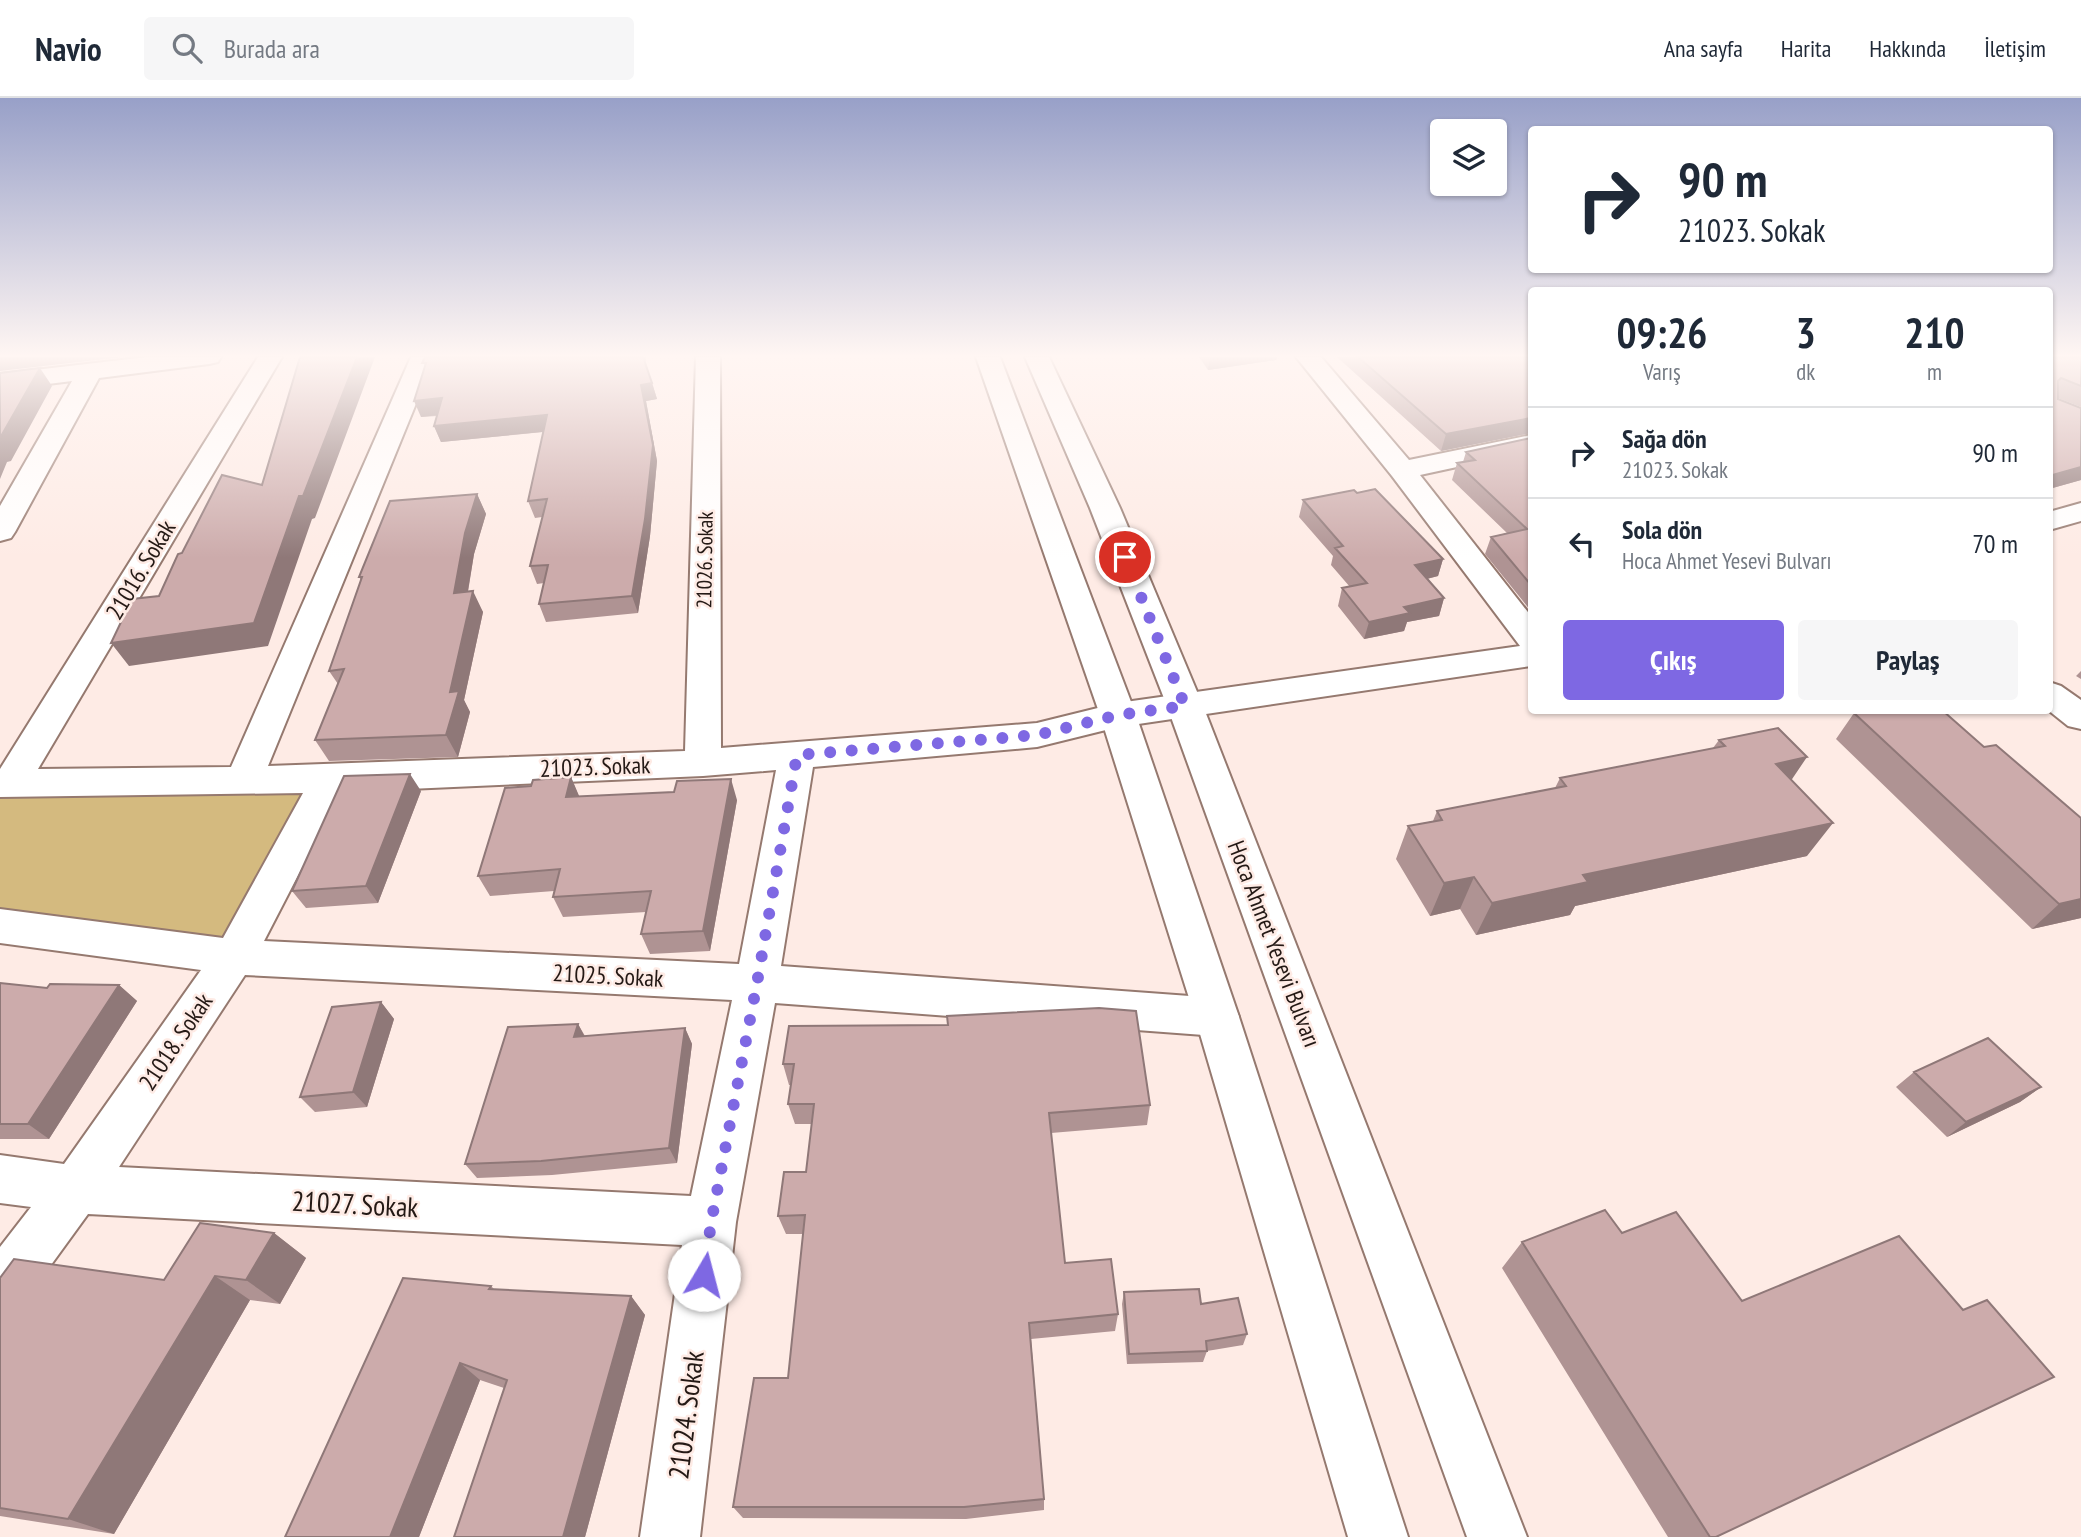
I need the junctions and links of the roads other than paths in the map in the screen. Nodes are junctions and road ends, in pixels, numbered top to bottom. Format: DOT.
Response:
graph roads {
  1 [pos="60,424"];
  2 [pos="228,424"];
  3 [pos="395,424"];
  4 [pos="707,424"];
  5 [pos="1012,424"];
  6 [pos="1067,424"];
  7 [pos="1364,424"];
  8 [pos="1528,444"];
  9 [pos="1402,470"];
  10 [pos="2081,512"];
  11 [pos="2053,520"];
  12 [pos="0,532"];
  13 [pos="1528,634"];
  14 [pos="1528,654"];
  15 [pos="2053,697"];
  16 [pos="1185,706"];
  17 [pos="1118,715"];
  18 [pos="2081,717"];
  19 [pos="797,755"];
  20 [pos="703,763"];
  21 [pos="244,779"];
  22 [pos="329,779"];
  23 [pos="5,783"];
  24 [pos="0,926"];
  25 [pos="234,957"];
  26 [pos="757,983"];
  27 [pos="1217,1017"];
  28 [pos="0,1179"];
  29 [pos="76,1189"];
  30 [pos="711,1223"];
  31 [pos="0,1290"];
  32 [pos="670,1537"];
  33 [pos="1378,1537"];
  34 [pos="1497,1537"];
  1 -- 12 [label="street"];
  2 -- 23 [label="street, 21016. Sokak"];
  3 -- 21 [label="street"];
  4 -- 20 [label="street, 21026. Sokak"];
  5 -- 17 [label="street"];
  6 -- 16 [label="street, Hoca Ahmet Yesevi Bulvarı"];
  7 -- 9 [label="street"];
  8 -- 9 [label="street"];
  9 -- 13 [label="street"];
  10 -- 11 [label="street"];
  14 -- 16 [label="street, 21023. Sokak"];
  15 -- 18 [label="street"];
  16 -- 17 [label="street, 21023. Sokak"];
  16 -- 34 [label="street, Hoca Ahmet Yesevi Bulvarı"];
  17 -- 19 [label="street, 21023. Sokak"];
  17 -- 27 [label="street"];
  19 -- 20 [label="street, 21023. Sokak"];
  19 -- 26 [label="street, 21024. Sokak"];
  20 -- 22 [label="street, 21023. Sokak"];
  21 -- 22 [label="street, 21023. Sokak"];
  21 -- 23 [label="street, 21023. Sokak"];
  22 -- 25 [label="street, 21018. Sokak"];
  24 -- 25 [label="street, 21025. Sokak"];
  25 -- 26 [label="street, 21025. Sokak"];
  25 -- 29 [label="street, 21018. Sokak"];
  26 -- 27 [label="street, 21025. Sokak"];
  26 -- 30 [label="street, 21024. Sokak"];
  27 -- 33 [label="street"];
  28 -- 29 [label="street, 21027. Sokak"];
  29 -- 30 [label="street, 21027. Sokak"];
  29 -- 31 [label="street, 21018. Sokak"];
  30 -- 32 [label="street, 21024. Sokak"];
}
